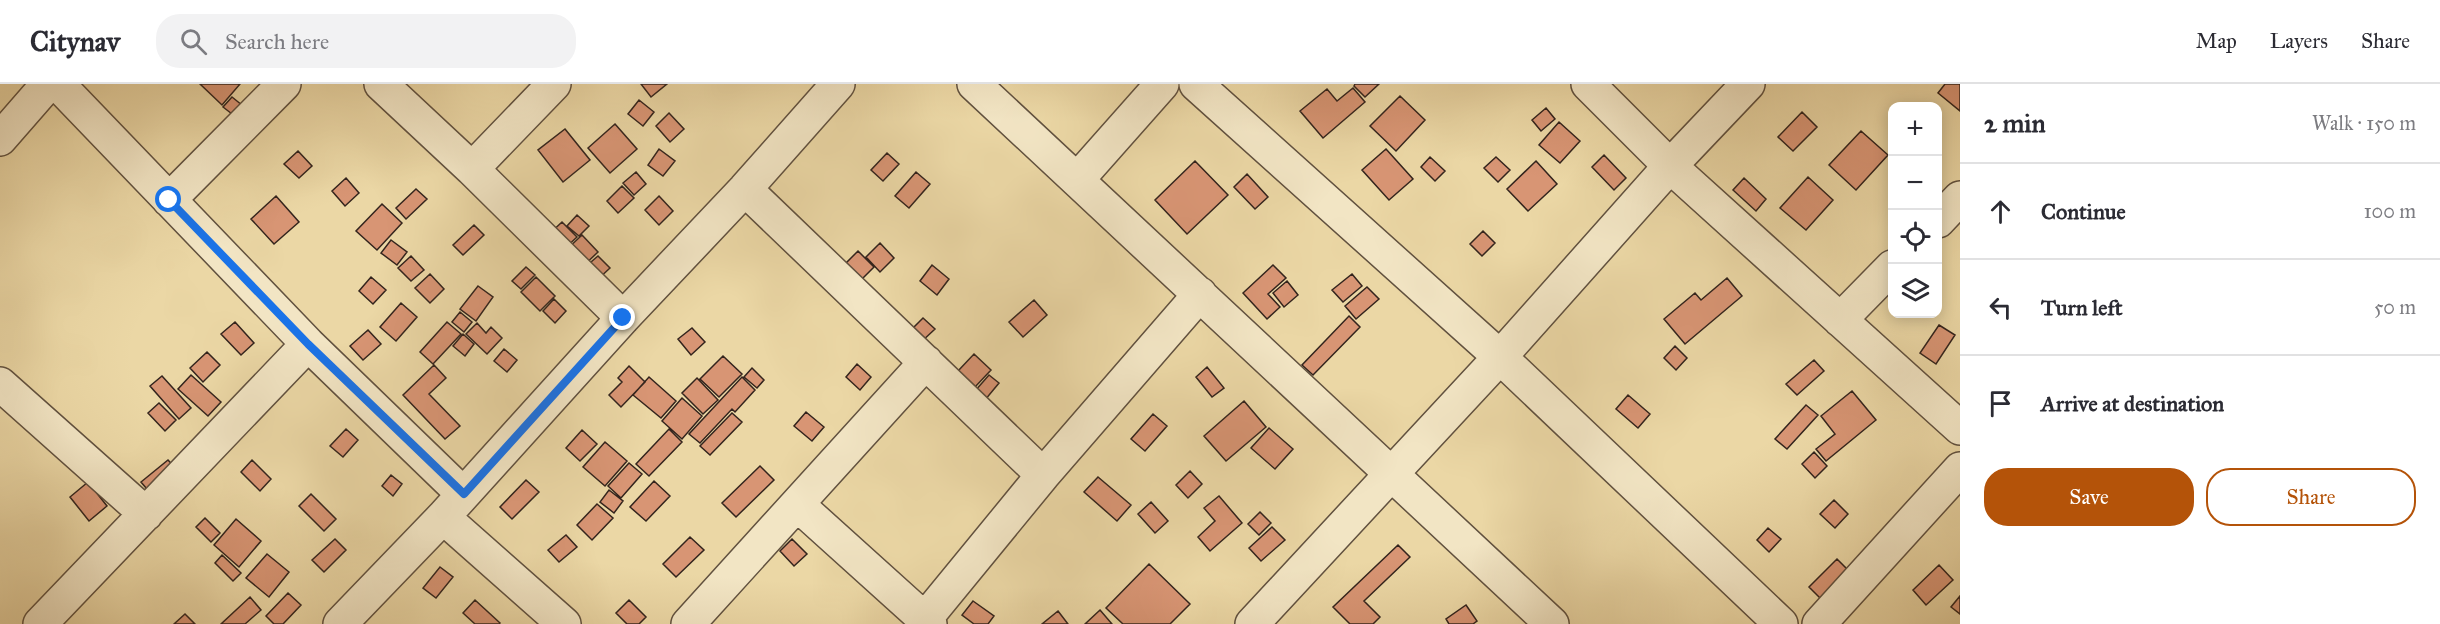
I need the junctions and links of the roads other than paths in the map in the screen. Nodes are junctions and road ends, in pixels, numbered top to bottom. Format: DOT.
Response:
graph roads {
  1 [pos="48,84"];
  2 [pos="58,84"];
  3 [pos="284,84"];
  4 [pos="381,84"];
  5 [pos="554,84"];
  6 [pos="838,84"];
  7 [pos="974,84"];
  8 [pos="1162,84"];
  9 [pos="1196,84"];
  10 [pos="1588,84"];
  11 [pos="1748,84"];
  12 [pos="0,139"];
  13 [pos="1670,166"];
  14 [pos="471,169"];
  15 [pos="1077,180"];
  16 [pos="745,189"];
  17 [pos="169,200"];
  18 [pos="1888,272"];
  19 [pos="1200,294"];
  20 [pos="623,318"];
  21 [pos="1840,320"];
  22 [pos="308,344"];
  23 [pos="1500,357"];
  24 [pos="926,362"];
  25 [pos="0,384"];
  26 [pos="1960,428"];
  27 [pos="1960,469"];
  28 [pos="1392,473"];
  29 [pos="1042,475"];
  30 [pos="798,505"];
  31 [pos="453,506"];
  32 [pos="146,514"];
  33 [pos="928,621"];
  34 [pos="40,624"];
  35 [pos="340,624"];
  36 [pos="564,624"];
  37 [pos="688,624"];
  38 [pos="1252,624"];
  39 [pos="1552,624"];
  40 [pos="1781,624"];
  41 [pos="1819,624"];
  1 -- 12 [label="street"];
  2 -- 17 [label="street"];
  3 -- 17 [label="street"];
  4 -- 14 [label="street"];
  5 -- 14 [label="street"];
  6 -- 16 [label="street"];
  7 -- 15 [label="street"];
  8 -- 15 [label="street"];
  9 -- 23 [label="street"];
  10 -- 13 [label="street"];
  11 -- 13 [label="street"];
  13 -- 21 [label="street"];
  13 -- 23 [label="street"];
  14 -- 20 [label="street"];
  15 -- 19 [label="street"];
  16 -- 20 [label="street"];
  16 -- 24 [label="street"];
  17 -- 22 [label="street"];
  18 -- 21 [label="street"];
  19 -- 28 [label="street"];
  19 -- 29 [label="street"];
  20 -- 31 [label="street"];
  21 -- 26 [label="street"];
  22 -- 31 [label="street"];
  22 -- 32 [label="street"];
  23 -- 28 [label="street"];
  23 -- 40 [label="street"];
  24 -- 29 [label="street"];
  24 -- 30 [label="street"];
  25 -- 32 [label="street"];
  27 -- 41 [label="street"];
  28 -- 38 [label="street"];
  28 -- 39 [label="street"];
  29 -- 33 [label="street"];
  30 -- 33 [label="street"];
  30 -- 37 [label="street"];
  31 -- 35 [label="street"];
  31 -- 36 [label="street"];
  32 -- 34 [label="street"];
}
